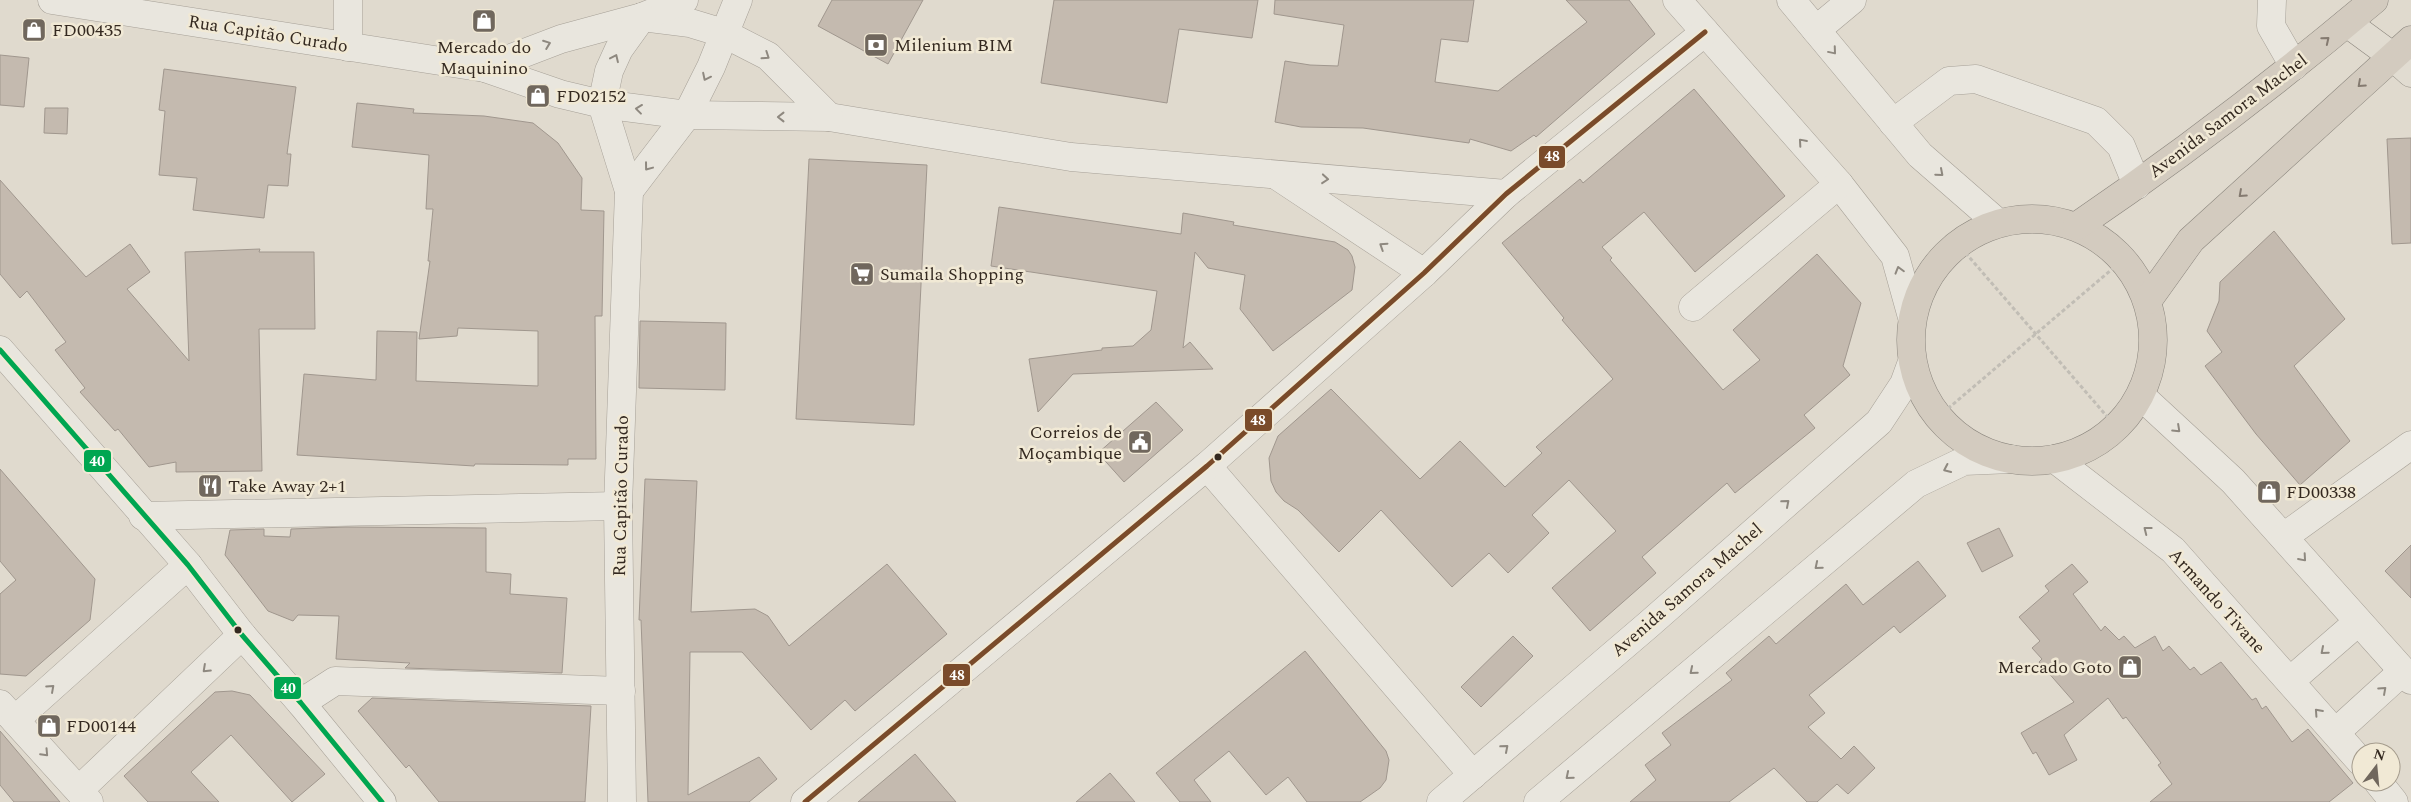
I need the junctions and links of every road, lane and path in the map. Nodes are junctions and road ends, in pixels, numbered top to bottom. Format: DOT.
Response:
graph roads {
  1 [pos="52,0"];
  2 [pos="348,0"];
  3 [pos="684,0"];
  4 [pos="738,0"];
  5 [pos="1677,0"];
  6 [pos="1791,0"];
  7 [pos="1852,0"];
  8 [pos="2272,0"];
  9 [pos="2374,0"];
  10 [pos="642,17"];
  11 [pos="2347,23"];
  12 [pos="1816,30"];
  13 [pos="1706,32"];
  14 [pos="723,33"];
  15 [pos="348,47"];
  16 [pos="2405,56"];
  17 [pos="2294,66"];
  18 [pos="485,68"];
  19 [pos="602,104"];
  20 [pos="687,115"];
  21 [pos="829,117"];
  22 [pos="1893,122"];
  23 [pos="1276,175"];
  24 [pos="1839,184"];
  25 [pos="2137,185"];
  26 [pos="629,191"];
  27 [pos="1506,194"];
  28 [pos="1998,223"];
  29 [pos="2077,226"];
  30 [pos="1957,244"];
  31 [pos="2124,259"];
  32 [pos="1424,273"];
  33 [pos="2148,300"];
  34 [pos="1693,307"];
  35 [pos="1912,317"];
  36 [pos="2036,335"];
  37 [pos="0,350"];
  38 [pos="1912,362"];
  39 [pos="2142,396"];
  40 [pos="1938,417"];
  41 [pos="2116,428"];
  42 [pos="2411,446"];
  43 [pos="2055,459"];
  44 [pos="2011,460"];
  45 [pos="1207,466"];
  46 [pos="618,506"];
  47 [pos="143,516"];
  48 [pos="2285,536"];
  49 [pos="188,565"];
  50 [pos="2358,622"];
  51 [pos="242,635"];
  52 [pos="2407,675"];
  53 [pos="2290,681"];
  54 [pos="621,691"];
  55 [pos="301,703"];
  56 [pos="8,712"];
  57 [pos="2336,732"];
  58 [pos="2351,750"];
  59 [pos="1473,775"];
  60 [pos="2386,792"];
  61 [pos="84,796"];
  62 [pos="382,802"];
  63 [pos="622,802"];
  64 [pos="805,802"];
  65 [pos="1441,802"];
  66 [pos="1538,802"];
  67 [pos="2394,802"];
  1 -- 15 [label="street, Rua Capitão Curado"];
  2 -- 15 [label="street"];
  3 -- 10 [label="street"];
  4 -- 14 [label="street"];
  5 -- 13 [label="street"];
  6 -- 12 [label="street"];
  7 -- 12 [label="street"];
  8 -- 17 [label="street"];
  9 -- 11 [label="highway, Avenida Samora Machel"];
  10 -- 14 [label="street"];
  18 -- 10 [label="street, one-way"];
  19 -- 10 [label="street, one-way"];
  11 -- 16 [label="main road"];
  17 -- 11 [label="highway, Avenida Samora Machel, one-way"];
  12 -- 22 [label="street, one-way"];
  24 -- 13 [label="street, one-way"];
  13 -- 27 [label="street"];
  14 -- 20 [label="street, one-way"];
  14 -- 21 [label="street, one-way"];
  15 -- 18 [label="street, Rua Capitão Curado"];
  16 -- 33 [label="highway, one-way"];
  17 -- 25 [label="highway, Avenida Samora Machel"];
  18 -- 19 [label="street, Rua Capitão Curado"];
  20 -- 19 [label="street, Rua Capitão Curado, one-way"];
  19 -- 26 [label="street, Rua Capitão Curado"];
  21 -- 20 [label="street, Rua Capitão Curado, one-way"];
  20 -- 26 [label="street, one-way"];
  21 -- 23 [label="street, Rua Capitão Curado"];
  22 -- 25 [label="street"];
  22 -- 28 [label="street, one-way"];
  23 -- 27 [label="street, Rua Capitão Curado, one-way"];
  32 -- 23 [label="street, one-way"];
  24 -- 34 [label="street"];
  35 -- 24 [label="street, one-way"];
  25 -- 29 [label="highway, Avenida Samora Machel"];
  26 -- 46 [label="street, Rua Capitão Curado"];
  27 -- 32 [label="street"];
  28 -- 29 [label="highway"];
  28 -- 30 [label="highway"];
  29 -- 31 [label="highway"];
  30 -- 35 [label="highway"];
  30 -- 36 [label="path"];
  31 -- 33 [label="highway"];
  31 -- 36 [label="path"];
  32 -- 45 [label="street"];
  33 -- 39 [label="highway"];
  35 -- 38 [label="highway"];
  36 -- 40 [label="path"];
  36 -- 41 [label="path"];
  37 -- 47 [label="street"];
  38 -- 40 [label="highway"];
  59 -- 38 [label="street, Avenida Samora Machel, one-way"];
  39 -- 41 [label="highway"];
  39 -- 48 [label="street, one-way"];
  40 -- 44 [label="highway"];
  41 -- 43 [label="highway"];
  42 -- 48 [label="street"];
  43 -- 44 [label="highway"];
  53 -- 43 [label="street, Armando Tivane, one-way"];
  44 -- 66 [label="street, one-way"];
  45 -- 59 [label="street"];
  45 -- 64 [label="street"];
  46 -- 47 [label="street"];
  46 -- 54 [label="street, Rua Capitão Curado"];
  47 -- 49 [label="street"];
  48 -- 50 [label="street, one-way"];
  49 -- 51 [label="street"];
  56 -- 49 [label="street, one-way"];
  50 -- 52 [label="street"];
  50 -- 53 [label="street, one-way"];
  51 -- 55 [label="street"];
  51 -- 61 [label="street, one-way"];
  57 -- 52 [label="street, one-way"];
  57 -- 53 [label="street, Armando Tivane, one-way"];
  54 -- 55 [label="street"];
  54 -- 63 [label="street, Rua Capitão Curado"];
  55 -- 62 [label="street"];
  56 -- 61 [label="street, one-way"];
  57 -- 58 [label="street, Armando Tivane"];
  59 -- 65 [label="street, Avenida Samora Machel"];
  60 -- 67 [label="street"];
}
